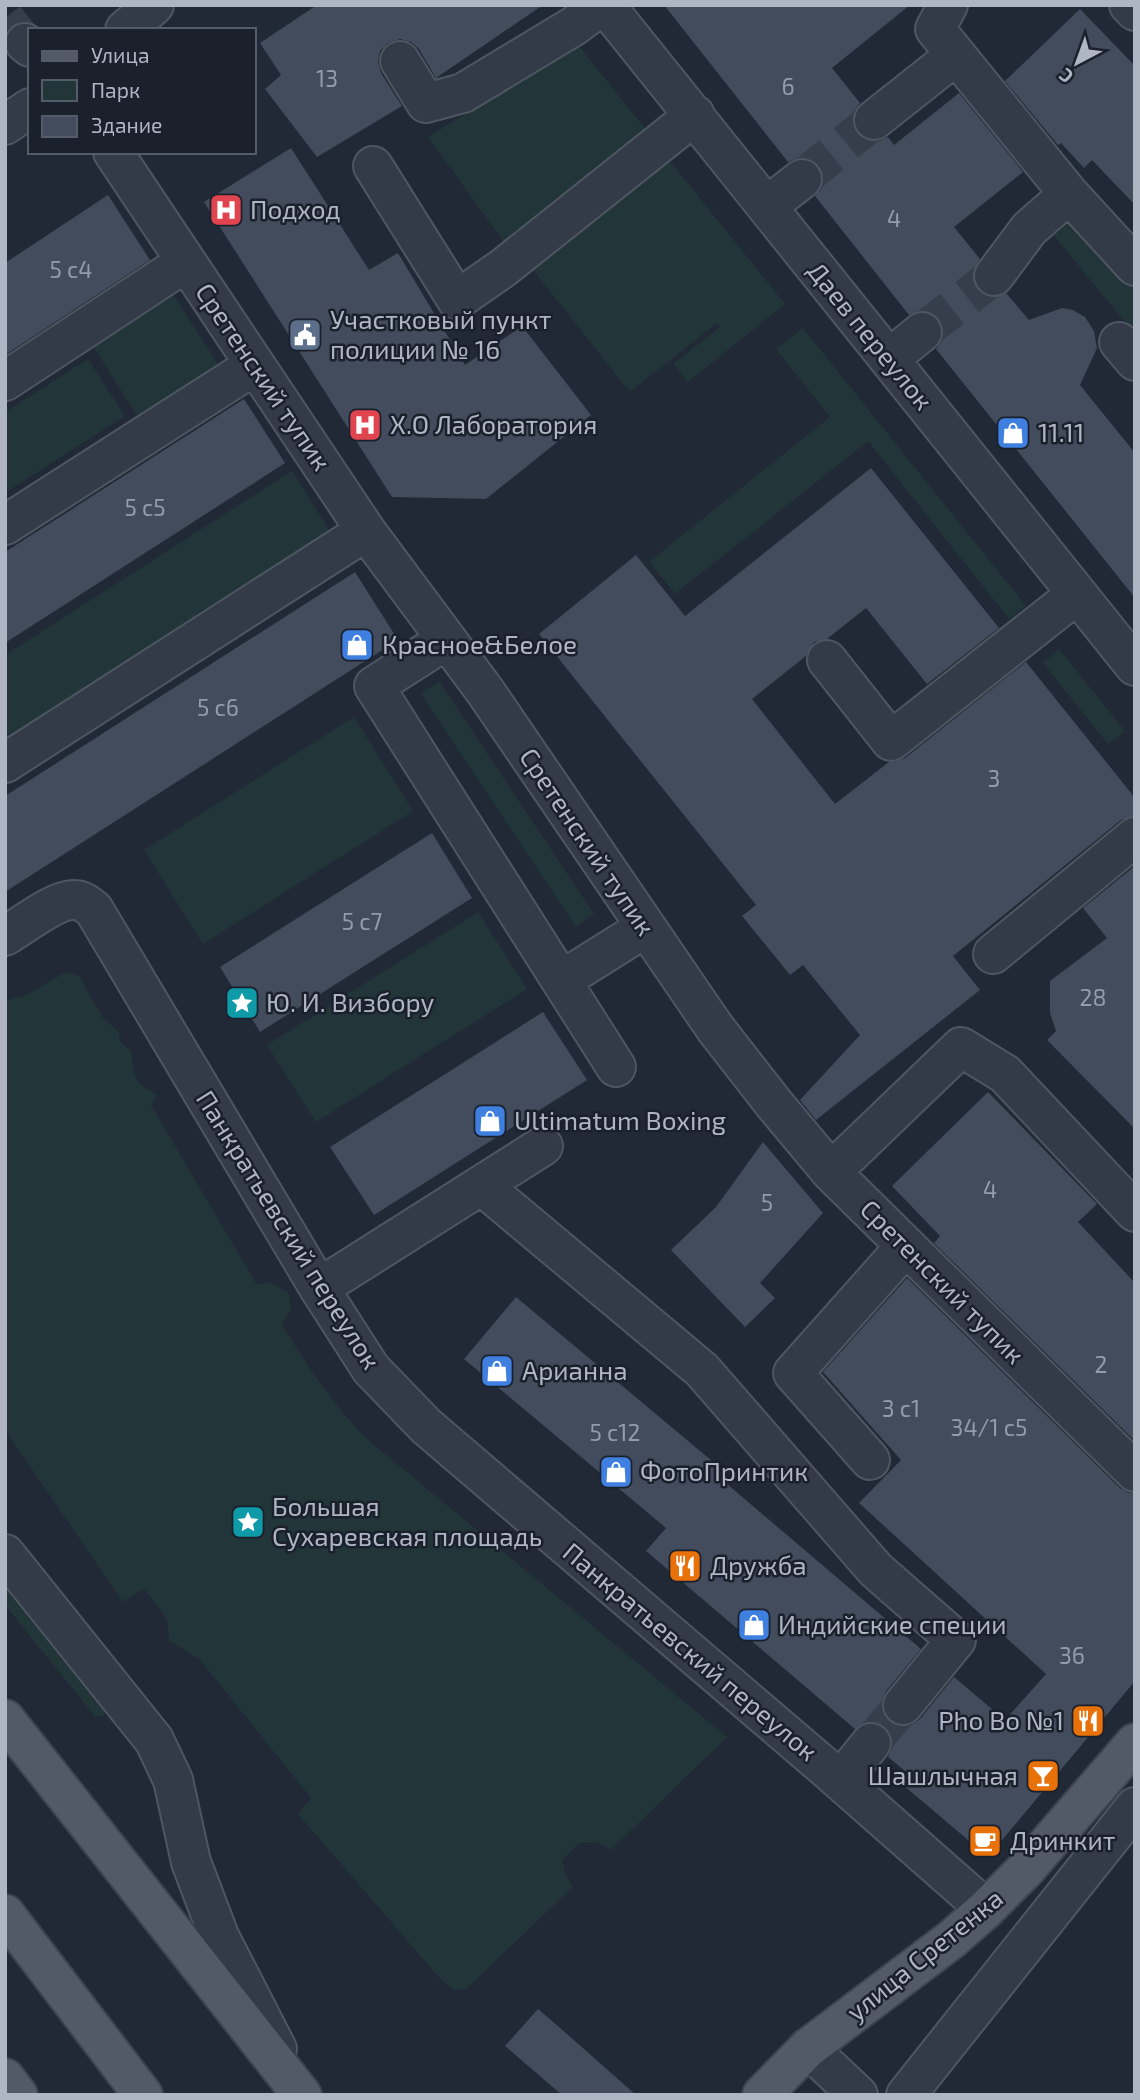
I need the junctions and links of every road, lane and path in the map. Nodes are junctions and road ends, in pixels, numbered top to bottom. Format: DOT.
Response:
graph roads {
  1 [pos="154,5"];
  2 [pos="604,5"];
  3 [pos="948,5"];
  4 [pos="1129,5"];
  5 [pos="1135,11"];
  6 [pos="127,28"];
  7 [pos="956,55"];
  8 [pos="400,61"];
  9 [pos="28,109"];
  10 [pos="695,115"];
  11 [pos="874,120"];
  12 [pos="5,125"];
  13 [pos="114,154"];
  14 [pos="373,166"];
  15 [pos="802,179"];
  16 [pos="1069,194"];
  17 [pos="767,206"];
  18 [pos="1130,252"];
  19 [pos="186,262"];
  20 [pos="994,276"];
  21 [pos="922,332"];
  22 [pos="889,359"];
  23 [pos="255,365"];
  24 [pos="5,381"];
  25 [pos="5,525"];
  26 [pos="366,531"];
  27 [pos="1077,594"];
  28 [pos="446,640"];
  29 [pos="827,660"];
  30 [pos="1135,666"];
  31 [pos="5,763"];
  32 [pos="1135,838"];
  33 [pos="645,928"];
  34 [pos="5,936"];
  35 [pos="992,954"];
  36 [pos="562,981"];
  37 [pos="616,1067"];
  38 [pos="543,1146"];
  39 [pos="831,1172"];
  40 [pos="481,1185"];
  41 [pos="1135,1212"];
  42 [pos="905,1247"];
  43 [pos="319,1288"];
  44 [pos="870,1460"];
  45 [pos="1135,1472"];
  46 [pos="5,1554"];
  47 [pos="903,1705"];
  48 [pos="5,1719"];
  49 [pos="871,1743"];
  50 [pos="1135,1743"];
  51 [pos="841,1780"];
  52 [pos="1135,1807"];
  53 [pos="986,1909"];
  54 [pos="5,1914"];
  55 [pos="808,2048"];
  56 [pos="5,2078"];
  57 [pos="300,2092"];
  58 [pos="18,2095"];
  59 [pos="144,2095"];
  60 [pos="762,2095"];
  61 [pos="858,2095"];
  62 [pos="906,2095"];
  1 -- 6 [label="street"];
  2 -- 8 [label="street"];
  2 -- 10 [label="street, Даев переулок"];
  3 -- 7 [label="street"];
  4 -- 5 [label="street"];
  7 -- 11 [label="street"];
  7 -- 16 [label="street"];
  9 -- 12 [label="street"];
  10 -- 14 [label="street"];
  10 -- 17 [label="street, Даев переулок"];
  13 -- 19 [label="street, Сретенский тупик"];
  15 -- 17 [label="street"];
  16 -- 18 [label="street"];
  16 -- 20 [label="street"];
  17 -- 22 [label="street, Даев переулок"];
  19 -- 23 [label="street, Сретенский тупик"];
  19 -- 24 [label="street"];
  21 -- 22 [label="street"];
  22 -- 27 [label="street, Даев переулок"];
  23 -- 25 [label="street"];
  23 -- 26 [label="street, Сретенский тупик"];
  26 -- 28 [label="street, Сретенский тупик"];
  26 -- 31 [label="street"];
  27 -- 29 [label="street"];
  27 -- 30 [label="street, Даев переулок"];
  28 -- 33 [label="street, Сретенский тупик"];
  28 -- 36 [label="street"];
  32 -- 35 [label="street"];
  33 -- 36 [label="street"];
  33 -- 39 [label="street, Сретенский тупик"];
  34 -- 43 [label="street, Панкратьевский переулок"];
  36 -- 37 [label="street"];
  38 -- 40 [label="street"];
  39 -- 41 [label="street"];
  39 -- 42 [label="street, Сретенский тупик"];
  40 -- 43 [label="street"];
  40 -- 47 [label="street"];
  42 -- 44 [label="street"];
  42 -- 45 [label="street, Сретенский тупик"];
  43 -- 51 [label="street, Панкратьевский переулок"];
  46 -- 57 [label="street"];
  48 -- 57 [label="main road"];
  49 -- 51 [label="street"];
  50 -- 53 [label="main road, улица Сретенка"];
  51 -- 53 [label="street, Панкратьевский переулок"];
  52 -- 62 [label="street"];
  53 -- 55 [label="main road, улица Сретенка"];
  54 -- 59 [label="main road"];
  55 -- 60 [label="main road, улица Сретенка"];
  55 -- 61 [label="street"];
  56 -- 58 [label="main road"];
}
